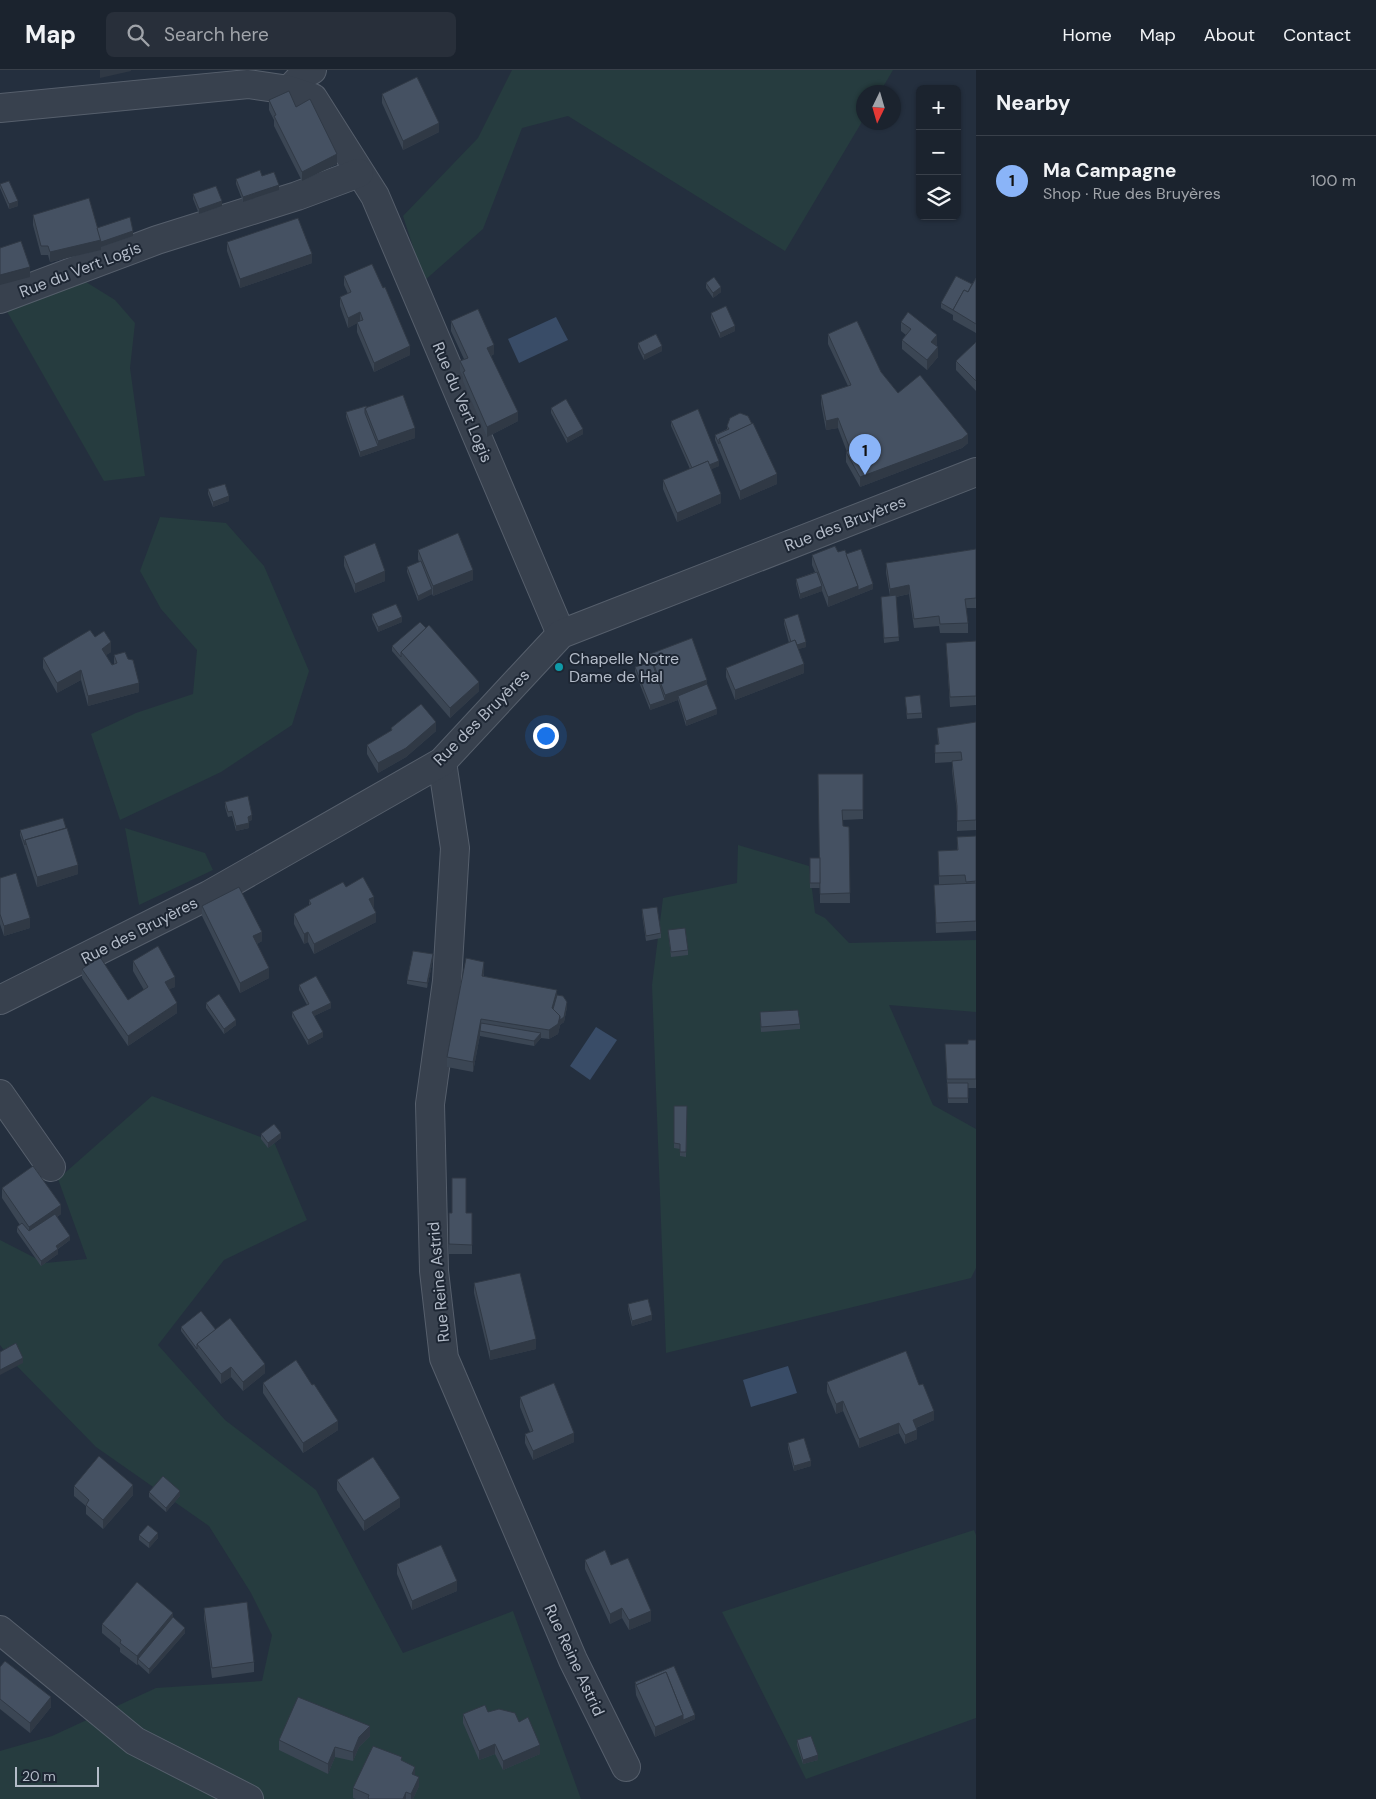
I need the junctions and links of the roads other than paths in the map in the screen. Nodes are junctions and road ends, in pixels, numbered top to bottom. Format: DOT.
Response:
graph roads {
  1 [pos="312,70"];
  2 [pos="289,90"];
  3 [pos="0,108"];
  4 [pos="359,173"];
  5 [pos="0,299"];
  6 [pos="976,472"];
  7 [pos="561,634"];
  8 [pos="442,762"];
  9 [pos="0,1000"];
  10 [pos="0,1094"];
  11 [pos="50,1167"];
  12 [pos="0,1630"];
  13 [pos="626,1767"];
  14 [pos="248,1799"];
  1 -- 2 [label="street"];
  2 -- 3 [label="street, Rue du Vert Logis"];
  2 -- 4 [label="street, Rue du Vert Logis"];
  4 -- 5 [label="street, Rue du Vert Logis"];
  4 -- 7 [label="street, Rue du Vert Logis"];
  6 -- 7 [label="street, Rue des Bruyères"];
  7 -- 8 [label="street, Rue des Bruyères"];
  8 -- 9 [label="street, Rue des Bruyères"];
  8 -- 13 [label="street, Rue Reine Astrid"];
  10 -- 11 [label="street"];
  12 -- 14 [label="street"];
}
